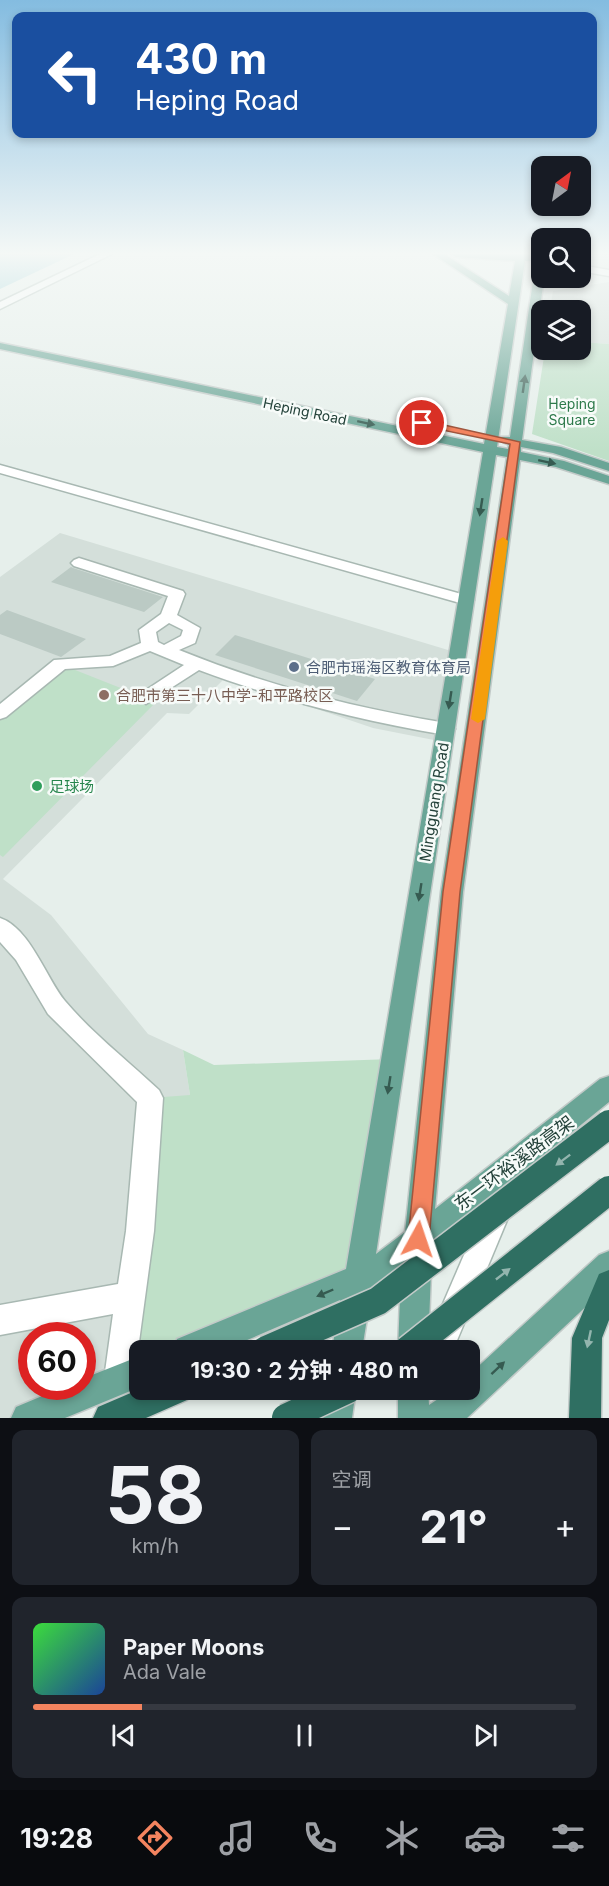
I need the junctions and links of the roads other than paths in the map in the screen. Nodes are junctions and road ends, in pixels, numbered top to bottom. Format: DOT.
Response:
graph roads {
  1 [pos="510,320"];
  2 [pos="532,320"];
  3 [pos="0,338"];
  4 [pos="0,346"];
  5 [pos="491,443"];
  6 [pos="515,448"];
  7 [pos="609,467"];
  8 [pos="0,470"];
  9 [pos="609,480"];
  10 [pos="79,563"];
  11 [pos="466,600"];
  12 [pos="168,617"];
  13 [pos="157,648"];
  14 [pos="195,665"];
  15 [pos="146,698"];
  16 [pos="0,713"];
  17 [pos="446,729"];
  18 [pos="0,927"];
  19 [pos="609,1087"];
  20 [pos="609,1124"];
  21 [pos="519,1159"];
  22 [pos="609,1190"];
  23 [pos="418,1239"];
  24 [pos="609,1265"];
  25 [pos="358,1278"];
  26 [pos="609,1284"];
  27 [pos="131,1296"];
  28 [pos="0,1320"];
  29 [pos="130,1340"];
  30 [pos="212,1340"];
  31 [pos="289,1340"];
  32 [pos="349,1340"];
  33 [pos="413,1340"];
  34 [pos="421,1340"];
  35 [pos="442,1340"];
  36 [pos="129,1375"];
  37 [pos="151,1400"];
  38 [pos="324,1400"];
  39 [pos="338,1400"];
  40 [pos="418,1407"];
  41 [pos="27,1418"];
  42 [pos="109,1418"];
  43 [pos="286,1418"];
  44 [pos="336,1418"];
  45 [pos="585,1418"];
  1 -- 5 [label="main road, Mingguang Road"];
  6 -- 2 [label="main road, Mingguang Road, one-way"];
  3 -- 5 [label="main road, Heping Road"];
  4 -- 5 [label="main road, Heping Road, one-way"];
  5 -- 6 [label="main road, Heping Road"];
  5 -- 11 [label="main road, Mingguang Road, one-way"];
  6 -- 7 [label="main road, Heping Road"];
  6 -- 9 [label="main road, Heping Road, one-way"];
  6 -- 23 [label="main road, Mingguang Road"];
  8 -- 11 [label="street"];
  10 -- 12 [label="street"];
  11 -- 17 [label="main road, Mingguang Road, one-way"];
  12 -- 13 [label="street"];
  12 -- 13 [label="street"];
  13 -- 14 [label="street"];
  13 -- 16 [label="street"];
  14 -- 15 [label="street"];
  14 -- 17 [label="street"];
  17 -- 25 [label="main road, Mingguang Road, one-way"];
  18 -- 27 [label="street"];
  19 -- 21 [label="main road"];
  20 -- 31 [label="highway, 东一环裕溪路高架, one-way, bridge"];
  21 -- 23 [label="main road"];
  21 -- 35 [label="street"];
  34 -- 22 [label="highway, one-way, bridge"];
  23 -- 25 [label="main road"];
  23 -- 33 [label="main road, Mingguang Road"];
  40 -- 24 [label="main road, one-way"];
  25 -- 30 [label="main road, one-way"];
  25 -- 32 [label="main road, Mingguang Road"];
  26 -- 45 [label="highway, one-way"];
  27 -- 28 [label="street"];
  27 -- 29 [label="street"];
  36 -- 41 [label="main road"];
  37 -- 42 [label="highway"];
  38 -- 43 [label="highway, bridge"];
  39 -- 44 [label="main road"];
}
